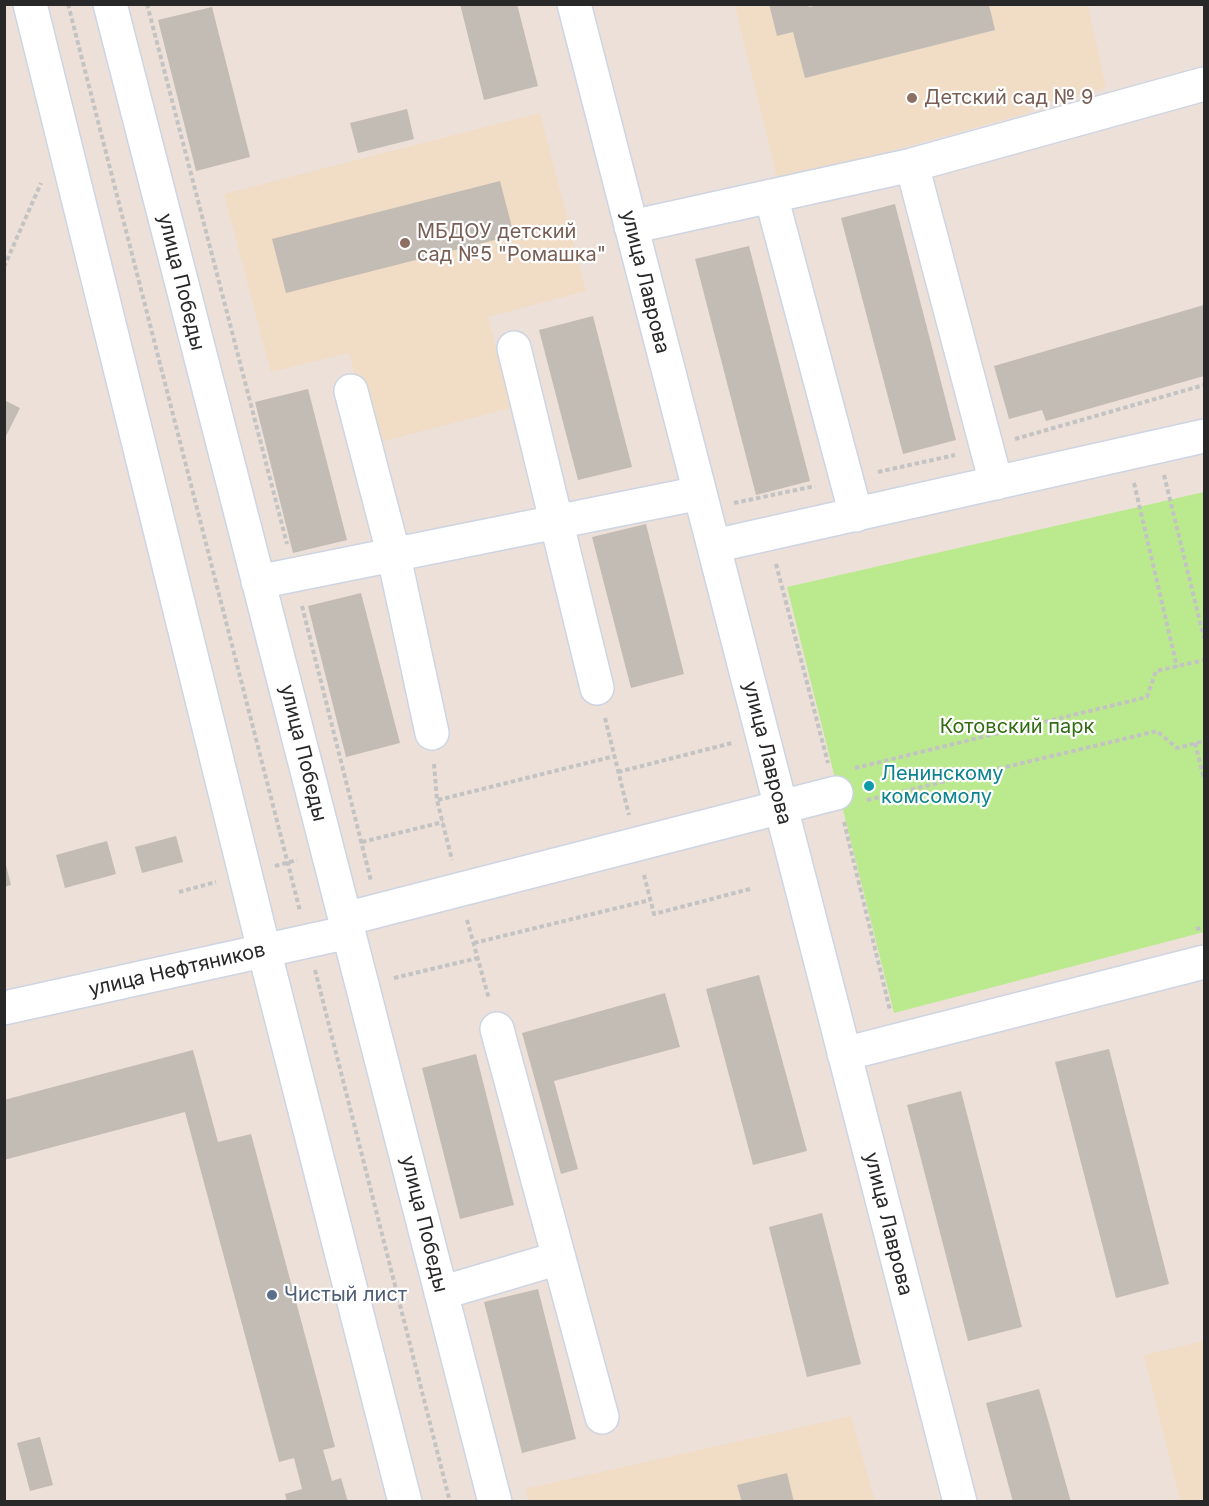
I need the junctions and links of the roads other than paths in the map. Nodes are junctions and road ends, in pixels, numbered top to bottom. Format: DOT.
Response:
graph roads {
  1 [pos="30,4"];
  2 [pos="110,4"];
  3 [pos="574,4"];
  4 [pos="1204,84"];
  5 [pos="912,165"];
  6 [pos="771,196"];
  7 [pos="631,227"];
  8 [pos="514,348"];
  9 [pos="351,392"];
  10 [pos="1204,436"];
  11 [pos="996,483"];
  12 [pos="700,493"];
  13 [pos="856,514"];
  14 [pos="556,521"];
  15 [pos="714,546"];
  16 [pos="393,552"];
  17 [pos="258,582"];
  18 [pos="597,688"];
  19 [pos="432,733"];
  20 [pos="851,788"];
  21 [pos="781,808"];
  22 [pos="347,925"];
  23 [pos="264,950"];
  24 [pos="1204,962"];
  25 [pos="4,1008"];
  26 [pos="497,1029"];
  27 [pos="844,1054"];
  28 [pos="559,1258"];
  29 [pos="441,1293"];
  30 [pos="602,1417"];
  31 [pos="405,1502"];
  32 [pos="495,1502"];
  33 [pos="960,1502"];
  1 -- 23 [label="street"];
  2 -- 17 [label="street, улица Победы"];
  3 -- 7 [label="street, улица Лаврова"];
  4 -- 5 [label="street"];
  5 -- 6 [label="street"];
  5 -- 11 [label="street"];
  6 -- 7 [label="street"];
  6 -- 13 [label="street"];
  7 -- 12 [label="street, улица Лаврова"];
  8 -- 14 [label="street"];
  9 -- 16 [label="street"];
  10 -- 11 [label="street"];
  11 -- 13 [label="street"];
  12 -- 14 [label="street"];
  12 -- 15 [label="street, улица Лаврова"];
  13 -- 15 [label="street"];
  14 -- 16 [label="street"];
  14 -- 18 [label="street"];
  15 -- 21 [label="street, улица Лаврова"];
  16 -- 17 [label="street"];
  16 -- 19 [label="street"];
  17 -- 22 [label="street, улица Победы"];
  20 -- 21 [label="street, улица Нефтяников"];
  21 -- 22 [label="street, улица Нефтяников"];
  21 -- 27 [label="street, улица Лаврова"];
  22 -- 23 [label="street, улица Нефтяников"];
  22 -- 29 [label="street, улица Победы"];
  23 -- 25 [label="street, улица Нефтяников"];
  23 -- 31 [label="street"];
  24 -- 27 [label="street"];
  26 -- 28 [label="street"];
  27 -- 33 [label="street, улица Лаврова"];
  28 -- 29 [label="street"];
  28 -- 30 [label="street"];
  29 -- 32 [label="street, улица Победы"];
}
